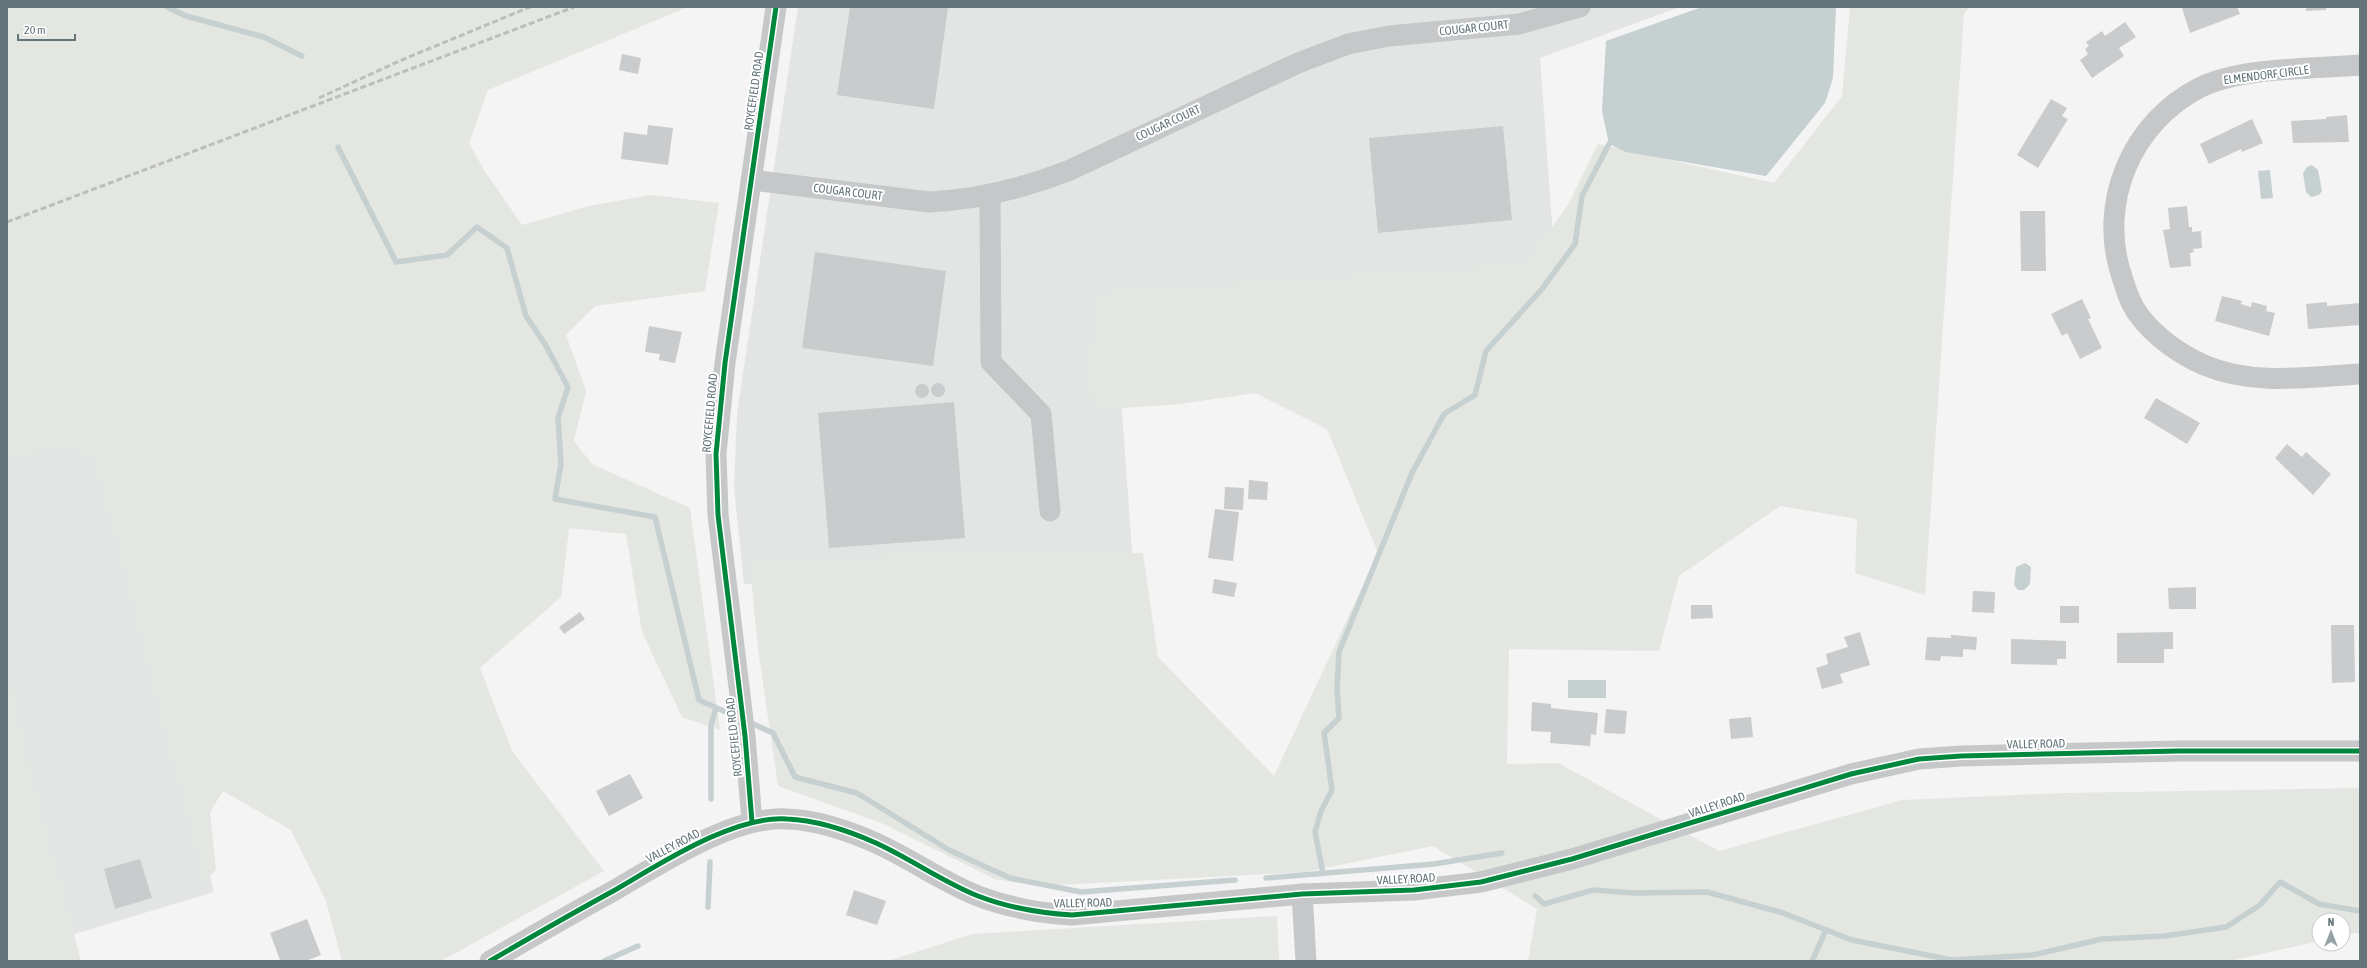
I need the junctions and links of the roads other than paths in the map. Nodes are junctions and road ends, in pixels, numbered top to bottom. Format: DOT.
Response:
graph roads {
  1 [pos="776,7"];
  2 [pos="1580,7"];
  3 [pos="1516,15"];
  4 [pos="2360,65"];
  5 [pos="752,180"];
  6 [pos="990,196"];
  7 [pos="2360,374"];
  8 [pos="1050,511"];
  9 [pos="2360,751"];
  10 [pos="752,822"];
  11 [pos="1302,894"];
  12 [pos="490,961"];
  13 [pos="1306,961"];
  1 -- 5 [label="street, ROYCEFIELD ROAD"];
  2 -- 3 [label="street, COUGAR COURT"];
  3 -- 6 [label="street, COUGAR COURT"];
  4 -- 7 [label="street, ELMENDORF CIRCLE"];
  5 -- 6 [label="street, COUGAR COURT"];
  5 -- 10 [label="street, ROYCEFIELD ROAD"];
  6 -- 8 [label="street"];
  9 -- 11 [label="street, VALLEY ROAD"];
  10 -- 11 [label="street, VALLEY ROAD"];
  10 -- 12 [label="street, VALLEY ROAD"];
  11 -- 13 [label="street"];
}
